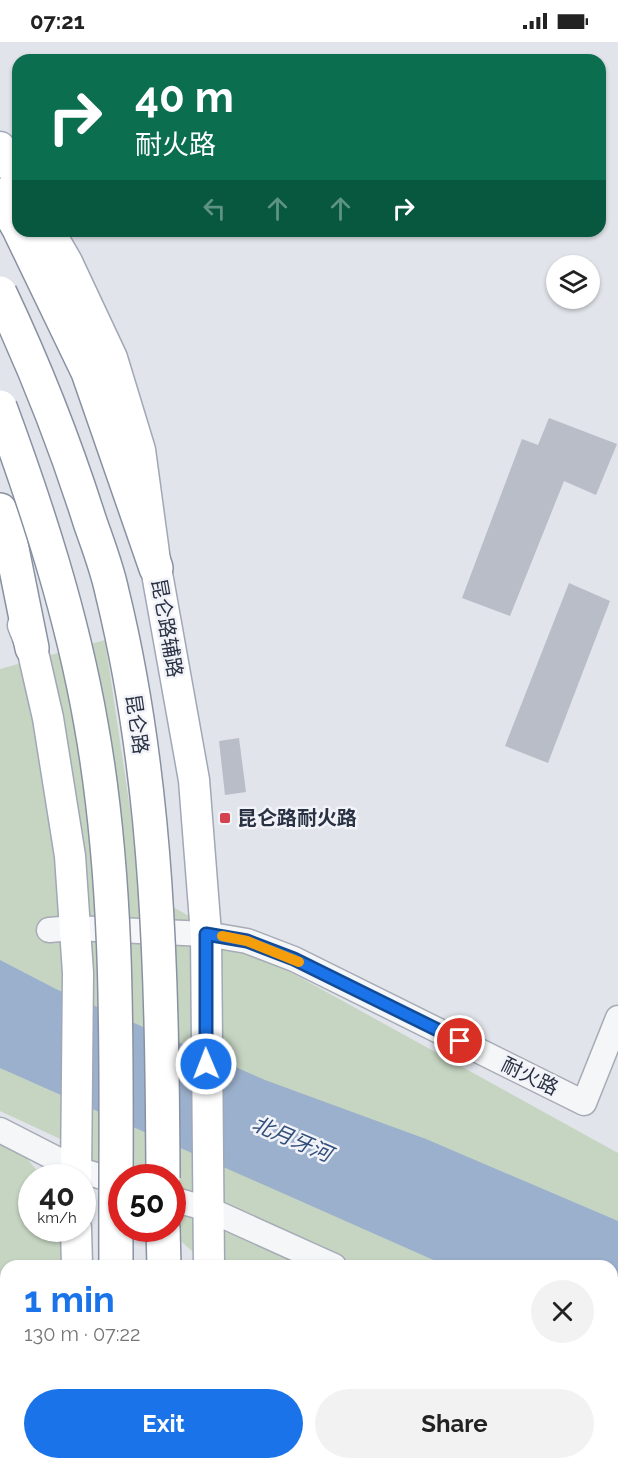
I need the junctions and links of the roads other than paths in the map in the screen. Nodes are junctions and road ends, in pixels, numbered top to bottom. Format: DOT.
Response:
graph roads {
  1 [pos="0,147"];
  2 [pos="12,168"];
  3 [pos="0,195"];
  4 [pos="12,216"];
  5 [pos="23,237"];
  6 [pos="52,237"];
  7 [pos="0,293"];
  8 [pos="0,407"];
  9 [pos="0,510"];
  10 [pos="0,564"];
  11 [pos="156,568"];
  12 [pos="32,648"];
  13 [pos="61,929"];
  14 [pos="206,934"];
  15 [pos="618,1018"];
  16 [pos="0,1130"];
  17 [pos="60,1164"];
  18 [pos="76,1164"];
  19 [pos="163,1164"];
  20 [pos="186,1203"];
  21 [pos="208,1209"];
  22 [pos="76,1242"];
  23 [pos="163,1242"];
  24 [pos="77,1260"];
  25 [pos="116,1260"];
  26 [pos="164,1260"];
  27 [pos="208,1260"];
  28 [pos="321,1260"];
  1 -- 2 [label="main road"];
  3 -- 4 [label="highway"];
  5 -- 11 [label="highway"];
  6 -- 11 [label="main road, 昆仑路辅路"];
  7 -- 19 [label="highway, 昆仑路, bridge"];
  8 -- 25 [label="highway, bridge"];
  9 -- 12 [label="highway"];
  10 -- 12 [label="main road"];
  11 -- 14 [label="main road, 昆仑路辅路"];
  12 -- 13 [label="main road"];
  13 -- 14 [label="street, 耐火路"];
  13 -- 18 [label="main road"];
  14 -- 15 [label="street, 耐火路"];
  14 -- 21 [label="main road, 昆仑路辅路"];
  16 -- 17 [label="street"];
  20 -- 21 [label="street"];
  21 -- 27 [label="main road, 昆仑路辅路"];
  21 -- 28 [label="street"];
  22 -- 24 [label="main road"];
  23 -- 26 [label="highway"];
}
